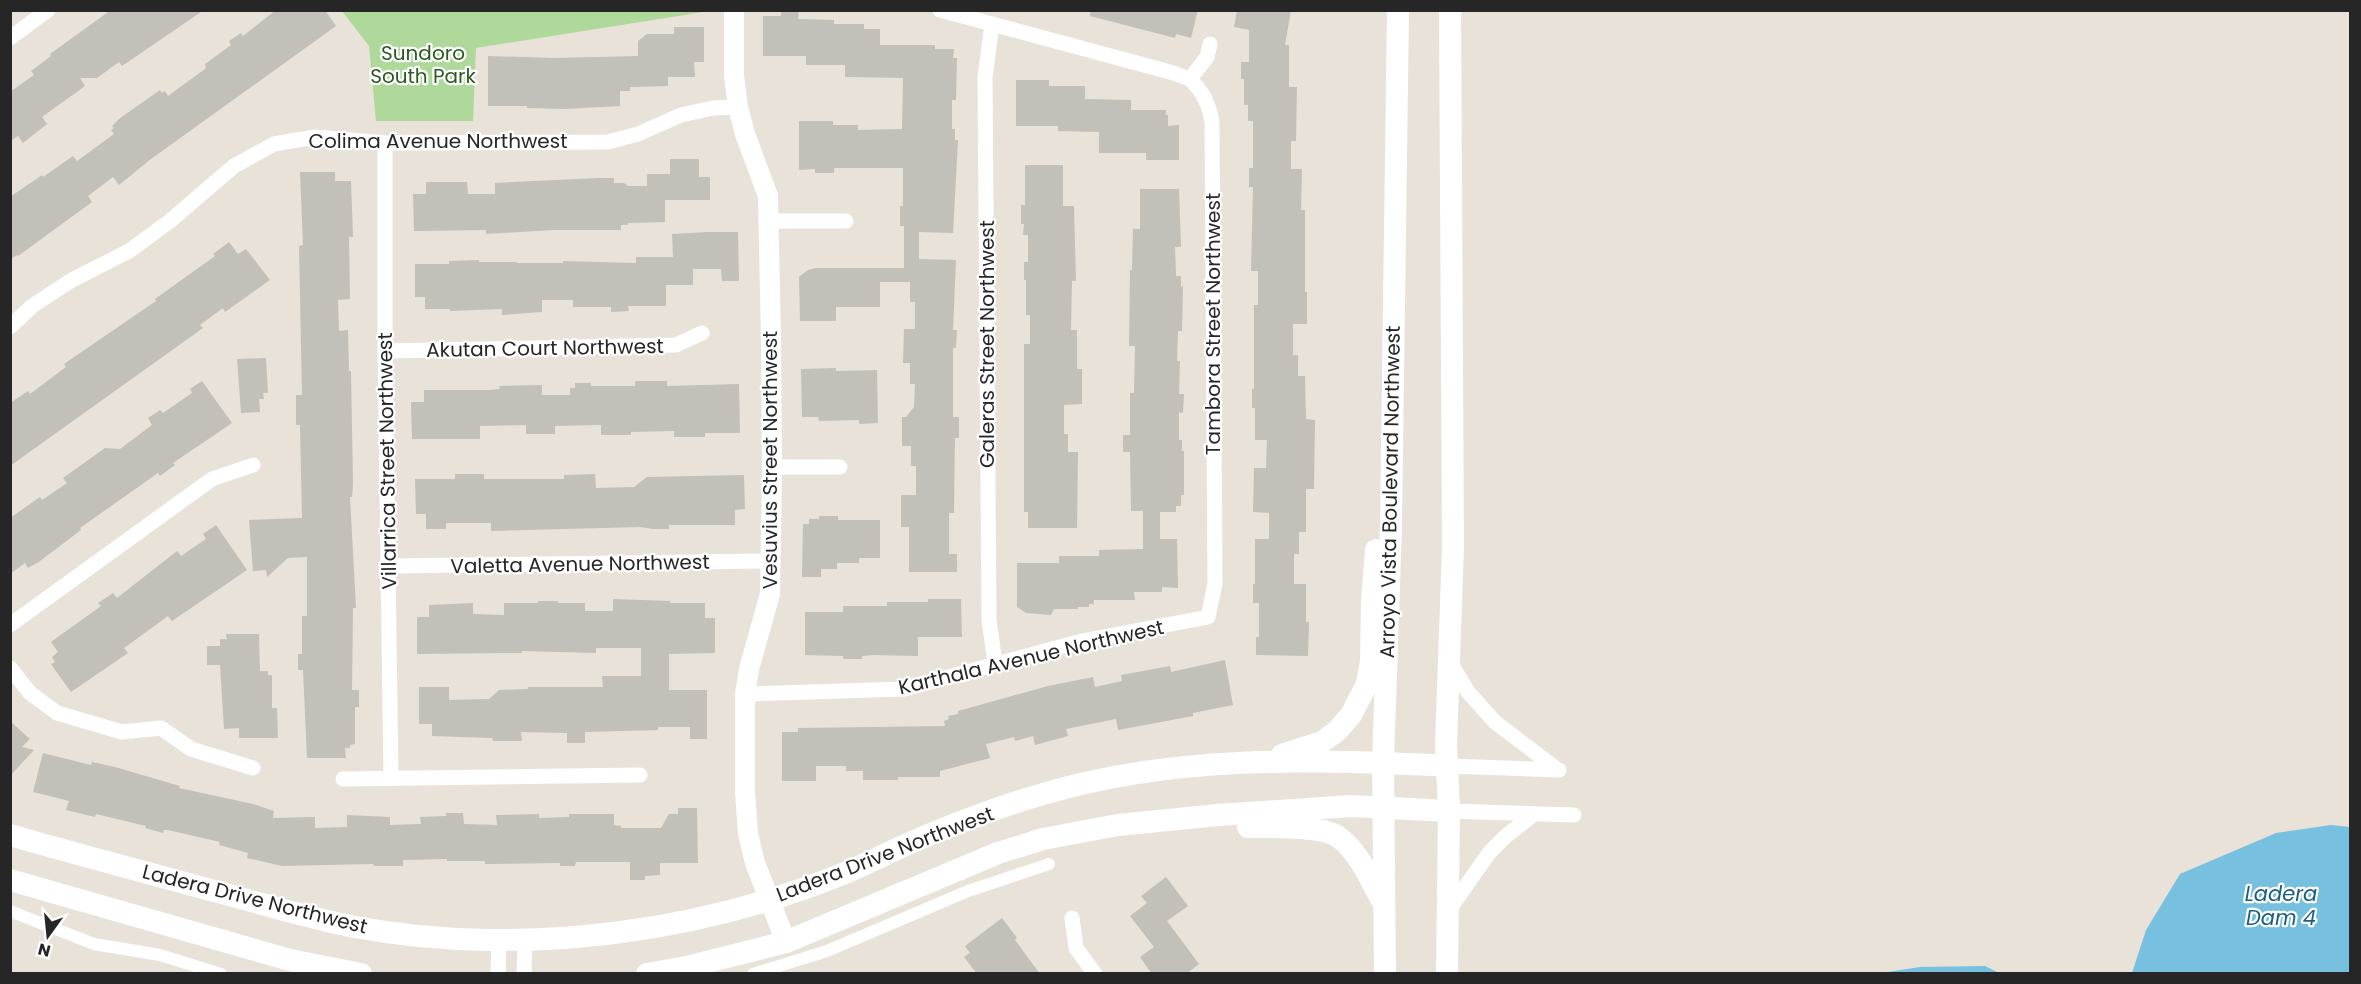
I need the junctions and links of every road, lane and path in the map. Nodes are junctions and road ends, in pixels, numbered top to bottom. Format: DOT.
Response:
graph roads {
  1 [pos="48,10"];
  2 [pos="734,10"];
  3 [pos="940,10"];
  4 [pos="1398,10"];
  5 [pos="1450,10"];
  6 [pos="992,24"];
  7 [pos="10,38"];
  8 [pos="1210,44"];
  9 [pos="1190,79"];
  10 [pos="738,106"];
  11 [pos="385,143"];
  12 [pos="769,220"];
  13 [pos="846,221"];
  14 [pos="10,327"];
  15 [pos="702,333"];
  16 [pos="385,351"];
  17 [pos="253,465"];
  18 [pos="772,467"];
  19 [pos="840,467"];
  20 [pos="1390,525"];
  21 [pos="771,561"];
  22 [pos="389,566"];
  23 [pos="1208,617"];
  24 [pos="10,625"];
  25 [pos="1449,659"];
  26 [pos="995,663"];
  27 [pos="10,668"];
  28 [pos="745,694"];
  29 [pos="1259,761"];
  30 [pos="1383,762"];
  31 [pos="1448,766"];
  32 [pos="253,768"];
  33 [pos="640,775"];
  34 [pos="391,778"];
  35 [pos="343,779"];
  36 [pos="1385,808"];
  37 [pos="1449,811"];
  38 [pos="1534,814"];
  39 [pos="1574,816"];
  40 [pos="1185,818"];
  41 [pos="10,835"];
  42 [pos="1049,864"];
  43 [pos="10,880"];
  44 [pos="768,900"];
  45 [pos="1385,906"];
  46 [pos="10,911"];
  47 [pos="1448,912"];
  48 [pos="1072,918"];
  49 [pos="499,938"];
  50 [pos="525,939"];
  51 [pos="786,942"];
  52 [pos="221,974"];
  53 [pos="361,974"];
  54 [pos="498,974"];
  55 [pos="524,974"];
  56 [pos="647,974"];
  57 [pos="753,974"];
  58 [pos="1095,974"];
  59 [pos="1385,974"];
  60 [pos="1447,974"];
  1 -- 7 [label="street"];
  2 -- 10 [label="street, Vesuvius Street Northwest"];
  3 -- 6 [label="street"];
  4 -- 20 [label="main road, Arroyo Vista Boulevard Northwest"];
  5 -- 25 [label="main road"];
  6 -- 9 [label="street"];
  6 -- 26 [label="street, Galeras Street Northwest"];
  8 -- 9 [label="street"];
  9 -- 23 [label="street, Tambora Street Northwest"];
  10 -- 11 [label="street, Colima Avenue Northwest"];
  10 -- 12 [label="street, Vesuvius Street Northwest"];
  11 -- 14 [label="street, Colima Avenue Northwest"];
  11 -- 16 [label="street, Villarrica Street Northwest"];
  12 -- 13 [label="street"];
  12 -- 18 [label="street, Vesuvius Street Northwest"];
  15 -- 16 [label="street, Akutan Court Northwest"];
  16 -- 22 [label="street, Villarrica Street Northwest"];
  17 -- 24 [label="street"];
  18 -- 19 [label="street"];
  18 -- 21 [label="street, Vesuvius Street Northwest"];
  20 -- 29 [label="main road"];
  20 -- 30 [label="main road, Arroyo Vista Boulevard Northwest"];
  21 -- 22 [label="street, Valetta Avenue Northwest"];
  21 -- 28 [label="street, Vesuvius Street Northwest"];
  22 -- 34 [label="street, Villarrica Street Northwest"];
  23 -- 26 [label="street, Karthala Avenue Northwest"];
  25 -- 31 [label="main road"];
  25 -- 31 [label="street"];
  26 -- 28 [label="street, Karthala Avenue Northwest"];
  27 -- 32 [label="street"];
  28 -- 44 [label="street, Vesuvius Street Northwest"];
  29 -- 30 [label="main road, Ladera Drive Northwest"];
  29 -- 44 [label="main road, Ladera Drive Northwest"];
  30 -- 31 [label="main road, Ladera Drive Northwest"];
  30 -- 36 [label="main road, Arroyo Vista Boulevard Northwest"];
  31 -- 37 [label="main road"];
  33 -- 34 [label="street"];
  34 -- 35 [label="street"];
  36 -- 37 [label="main road, Ladera Drive Northwest"];
  36 -- 40 [label="main road, Ladera Drive Northwest"];
  36 -- 45 [label="main road, Arroyo Vista Boulevard Northwest"];
  37 -- 38 [label="street"];
  37 -- 47 [label="main road"];
  38 -- 39 [label="street"];
  38 -- 47 [label="street"];
  40 -- 45 [label="main road"];
  40 -- 51 [label="main road, Ladera Drive Northwest"];
  41 -- 49 [label="main road, Ladera Drive Northwest"];
  42 -- 57 [label="street"];
  43 -- 53 [label="main road"];
  44 -- 50 [label="main road, Ladera Drive Northwest"];
  44 -- 51 [label="street, Vesuvius Street Northwest"];
  45 -- 59 [label="main road, Arroyo Vista Boulevard Northwest"];
  46 -- 52 [label="street"];
  47 -- 60 [label="main road"];
  48 -- 58 [label="street"];
  49 -- 50 [label="main road, Ladera Drive Northwest"];
  49 -- 54 [label="street"];
  50 -- 55 [label="street"];
  51 -- 56 [label="main road, Ladera Drive Northwest"];
}
